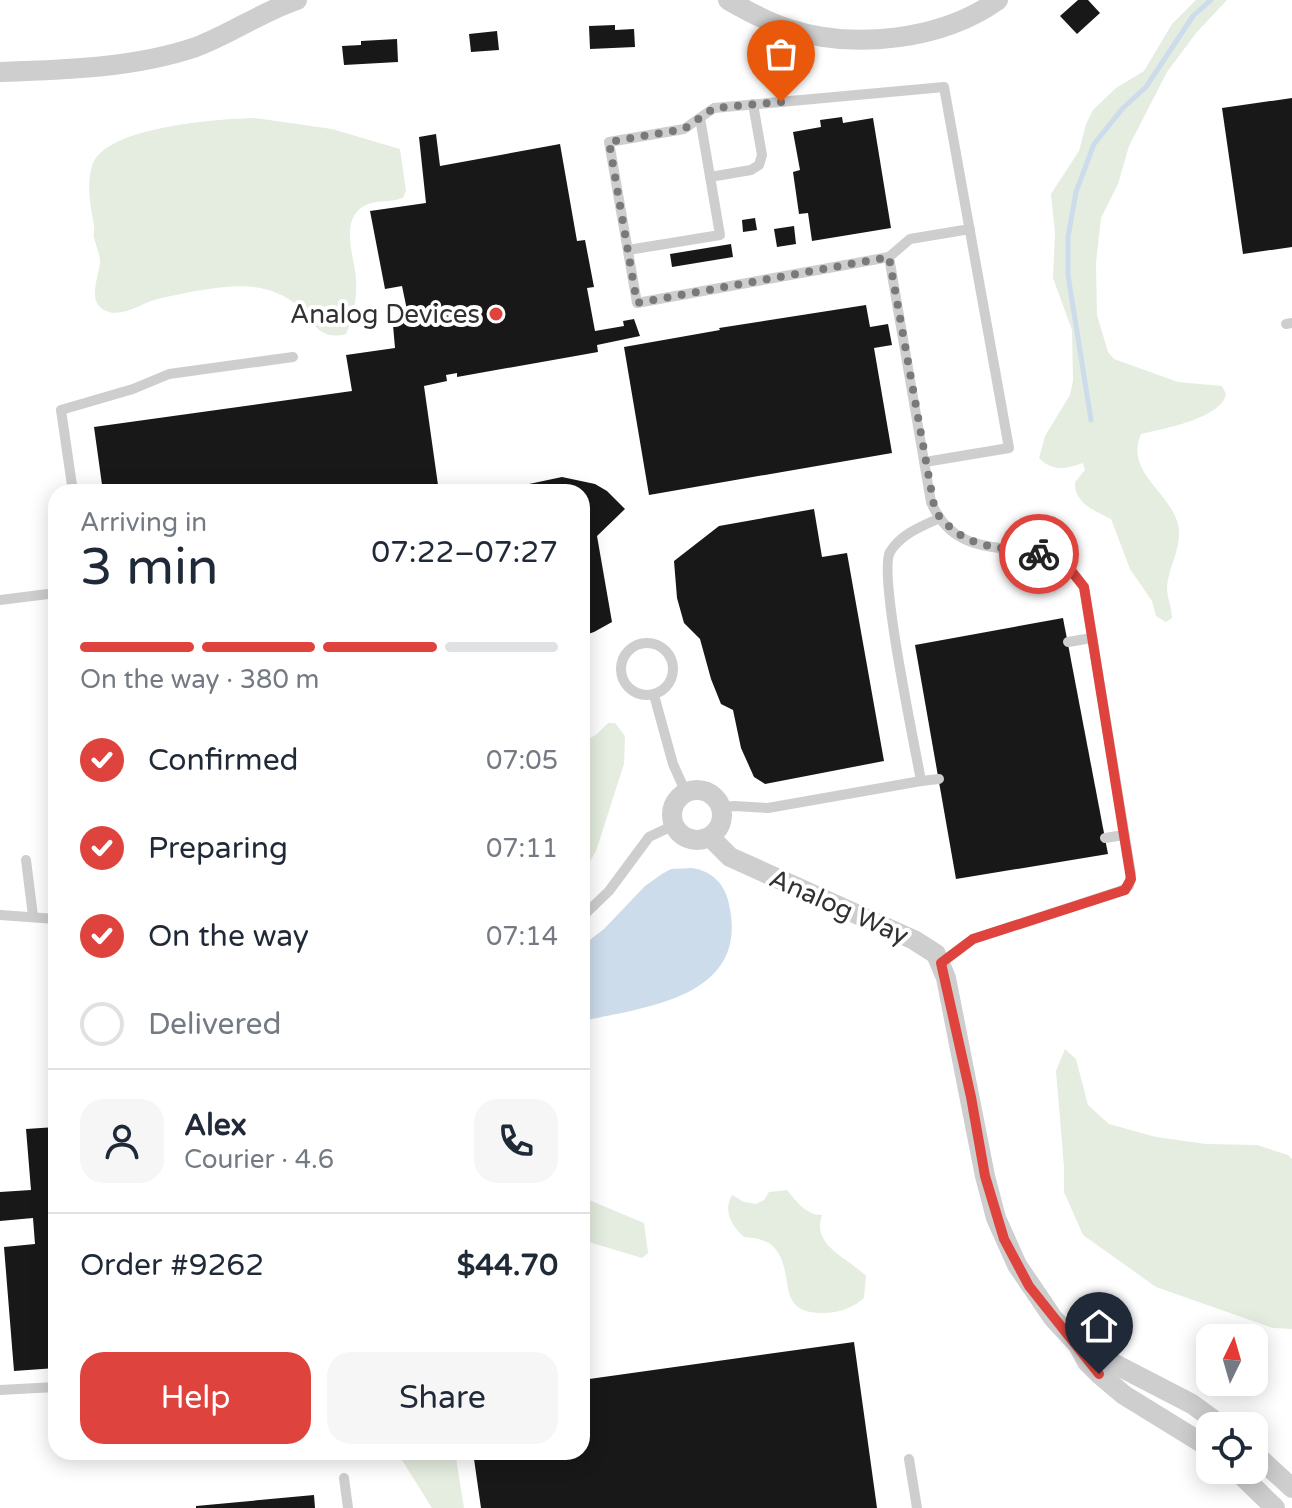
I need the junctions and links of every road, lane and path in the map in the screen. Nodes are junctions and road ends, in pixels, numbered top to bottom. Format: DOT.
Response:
graph roads {
  1 [pos="297,0"];
  2 [pos="728,0"];
  3 [pos="998,0"];
  4 [pos="0,72"];
  5 [pos="753,104"];
  6 [pos="700,118"];
  7 [pos="710,177"];
  8 [pos="970,229"];
  9 [pos="628,250"];
  10 [pos="889,257"];
  11 [pos="293,357"];
  12 [pos="925,462"];
  13 [pos="72,484"];
  14 [pos="940,518"];
  15 [pos="48,594"];
  16 [pos="0,600"];
  17 [pos="1092,638"];
  18 [pos="1068,642"];
  19 [pos="654,695"];
  20 [pos="939,779"];
  21 [pos="921,781"];
  22 [pos="686,793"];
  23 [pos="721,807"];
  24 [pos="674,825"];
  25 [pos="1124,835"];
  26 [pos="710,837"];
  27 [pos="1105,838"];
  28 [pos="26,860"];
  29 [pos="590,909"];
  30 [pos="0,915"];
  31 [pos="33,916"];
  32 [pos="48,918"];
  33 [pos="941,963"];
  34 [pos="1078,1345"];
  35 [pos="48,1387"];
  36 [pos="0,1390"];
  37 [pos="1203,1412"];
  38 [pos="1196,1439"];
  39 [pos="909,1459"];
  40 [pos="1268,1466"];
  41 [pos="344,1478"];
  42 [pos="1251,1484"];
  43 [pos="1292,1488"];
  44 [pos="1292,1495"];
  45 [pos="348,1508"];
  46 [pos="917,1508"];
  47 [pos="1276,1508"];
  1 -- 4 [label="street"];
  2 -- 3 [label="street"];
  5 -- 6 [label="lane"];
  5 -- 7 [label="lane"];
  5 -- 8 [label="lane"];
  6 -- 7 [label="lane"];
  6 -- 9 [label="lane"];
  7 -- 9 [label="lane"];
  8 -- 10 [label="lane"];
  8 -- 12 [label="lane"];
  9 -- 10 [label="lane"];
  10 -- 12 [label="lane"];
  11 -- 13 [label="lane"];
  12 -- 14 [label="lane"];
  14 -- 17 [label="lane"];
  14 -- 21 [label="lane"];
  15 -- 16 [label="lane"];
  17 -- 18 [label="lane"];
  17 -- 25 [label="lane"];
  19 -- 19 [label="lane"];
  19 -- 22 [label="lane"];
  20 -- 21 [label="lane"];
  21 -- 23 [label="lane"];
  22 -- 23 [label="street"];
  22 -- 24 [label="street"];
  23 -- 26 [label="street"];
  24 -- 26 [label="street, Analog Way"];
  24 -- 29 [label="lane"];
  25 -- 27 [label="lane"];
  25 -- 33 [label="lane"];
  26 -- 33 [label="street, Analog Way"];
  28 -- 31 [label="lane"];
  30 -- 31 [label="lane"];
  31 -- 32 [label="lane"];
  33 -- 34 [label="street"];
  34 -- 37 [label="street"];
  34 -- 38 [label="street"];
  35 -- 36 [label="lane"];
  39 -- 46 [label="lane"];
  40 -- 43 [label="street"];
  41 -- 45 [label="lane"];
  42 -- 47 [label="street"];
  44 -- 47 [label="street"];
}
